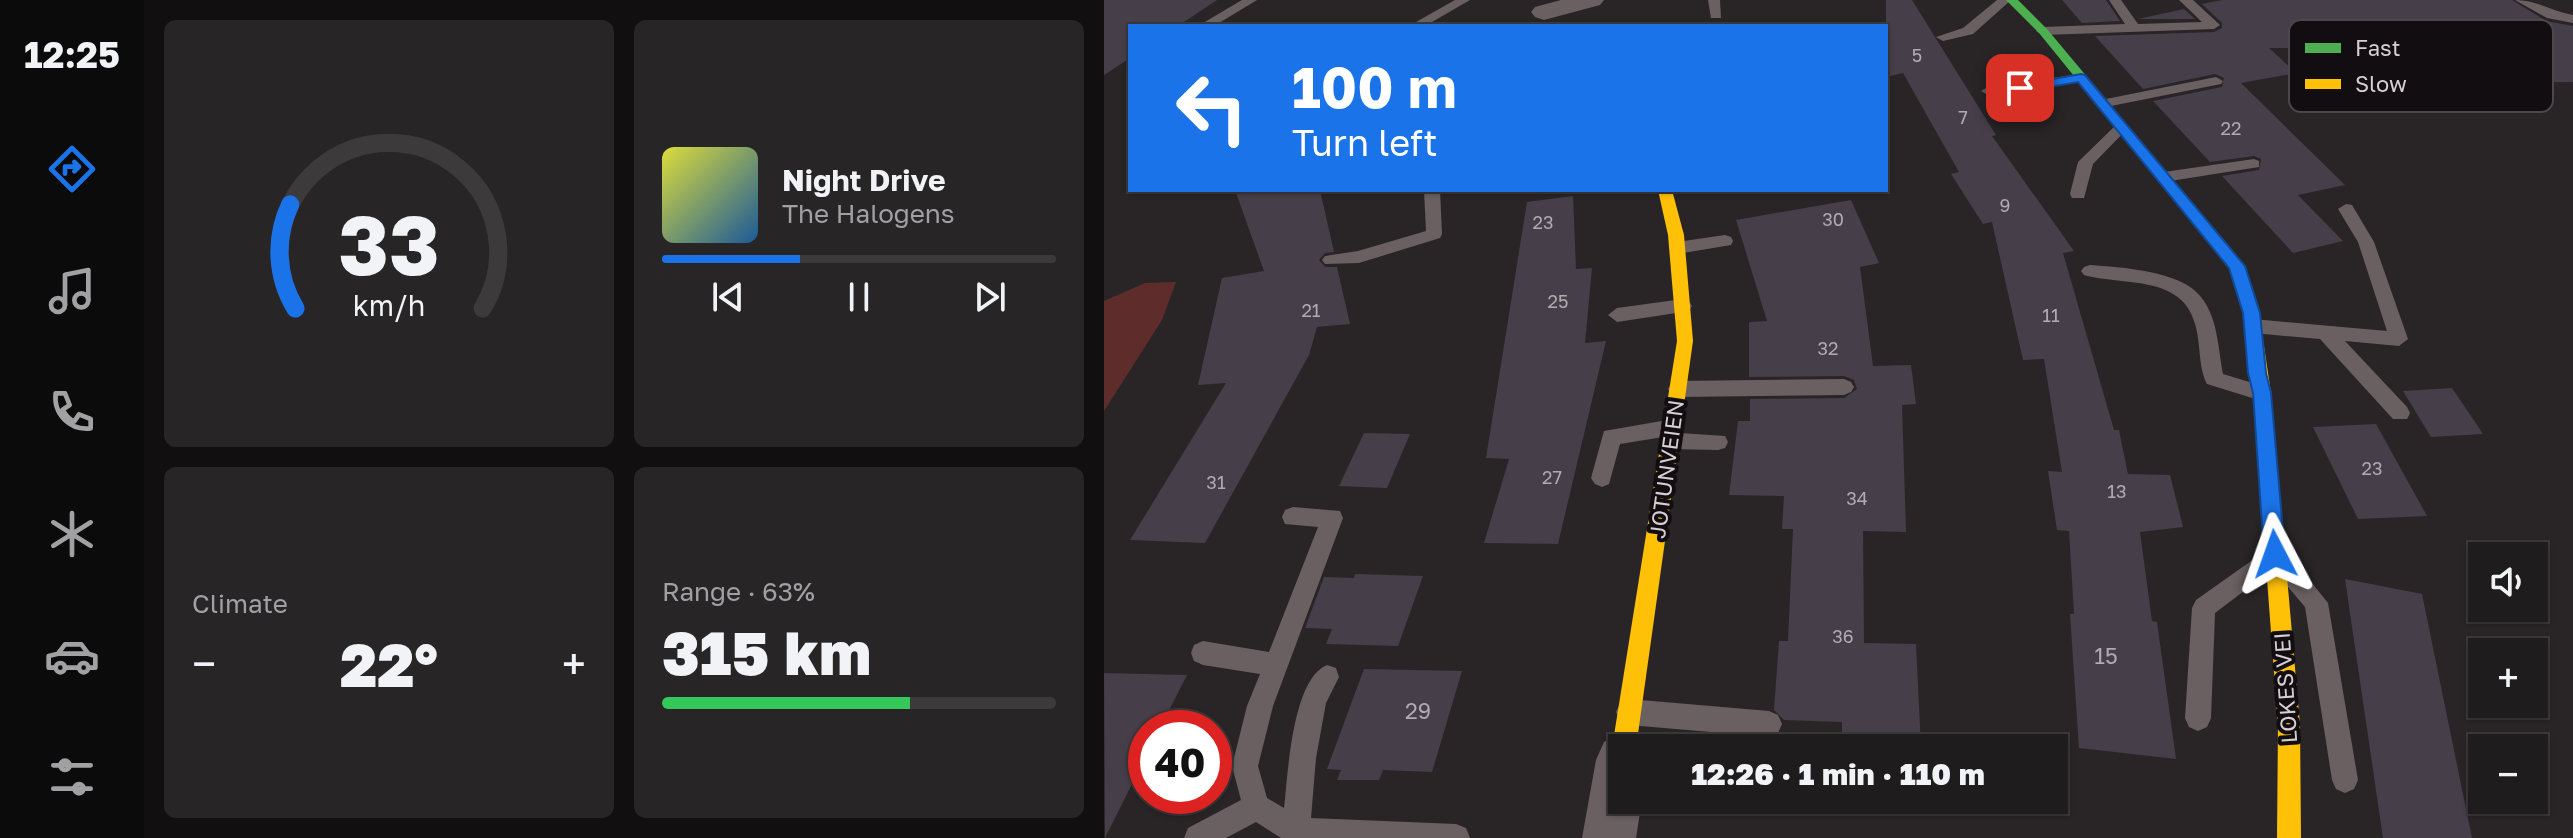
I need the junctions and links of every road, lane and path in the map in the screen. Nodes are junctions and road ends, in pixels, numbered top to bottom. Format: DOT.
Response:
graph roads {
  1 [pos="1251,0"];
  2 [pos="1464,0"];
  3 [pos="1591,0"];
  4 [pos="1714,0"];
  5 [pos="2005,0"];
  6 [pos="2012,0"];
  7 [pos="2115,0"];
  8 [pos="2185,0"];
  9 [pos="2521,0"];
  10 [pos="1542,13"];
  11 [pos="1716,15"];
  12 [pos="2573,19"];
  13 [pos="1208,24"];
  14 [pos="1419,24"];
  15 [pos="2134,28"];
  16 [pos="2043,31"];
  17 [pos="1943,37"];
  18 [pos="2081,78"];
  19 [pos="2216,81"];
  20 [pos="1988,91"];
  21 [pos="2101,104"];
  22 [pos="2121,128"];
  23 [pos="2254,164"];
  24 [pos="2164,177"];
  25 [pos="1432,192"];
  26 [pos="1665,192"];
  27 [pos="2078,194"];
  28 [pos="2346,209"];
  29 [pos="1725,241"];
  30 [pos="1677,248"];
  31 [pos="1331,260"];
  32 [pos="2090,271"];
  33 [pos="1683,306"];
  34 [pos="1617,315"];
  35 [pos="2253,326"];
  36 [pos="2325,332"];
  37 [pos="1844,387"];
  38 [pos="1678,389"];
  39 [pos="2262,393"];
  40 [pos="2400,413"];
  41 [pos="1672,434"];
  42 [pos="1718,442"];
  43 [pos="1602,478"];
  44 [pos="1293,517"];
  45 [pos="2275,554"];
  46 [pos="1203,653"];
  47 [pos="1276,665"];
  48 [pos="1327,677"];
  49 [pos="2198,718"];
  50 [pos="1769,724"];
  51 [pos="1626,734"];
  52 [pos="1740,734"];
  53 [pos="2345,780"];
  54 [pos="1256,807"];
  55 [pos="1296,834"];
  56 [pos="1198,838"];
  57 [pos="1456,838"];
  58 [pos="2289,838"];
  1 -- 13 [label="lane"];
  2 -- 14 [label="lane"];
  3 -- 10 [label="street"];
  4 -- 11 [label="lane"];
  5 -- 17 [label="lane"];
  6 -- 16 [label="street, LOKES VEI"];
  7 -- 15 [label="lane"];
  8 -- 15 [label="lane"];
  9 -- 12 [label="lane"];
  15 -- 16 [label="lane"];
  16 -- 18 [label="street, LOKES VEI"];
  18 -- 20 [label="lane"];
  18 -- 21 [label="street, LOKES VEI"];
  19 -- 21 [label="lane"];
  21 -- 22 [label="street, LOKES VEI"];
  22 -- 24 [label="street, LOKES VEI"];
  22 -- 27 [label="lane"];
  23 -- 24 [label="lane"];
  24 -- 35 [label="street, LOKES VEI"];
  25 -- 31 [label="lane"];
  26 -- 30 [label="street, JOTUNVEIEN"];
  28 -- 36 [label="lane"];
  29 -- 30 [label="lane"];
  30 -- 33 [label="street, JOTUNVEIEN"];
  32 -- 39 [label="lane"];
  33 -- 34 [label="lane"];
  33 -- 38 [label="street, JOTUNVEIEN"];
  35 -- 36 [label="lane"];
  35 -- 39 [label="street, LOKES VEI"];
  36 -- 40 [label="lane"];
  37 -- 38 [label="lane"];
  38 -- 41 [label="street, JOTUNVEIEN"];
  39 -- 45 [label="street, LOKES VEI"];
  41 -- 42 [label="lane"];
  41 -- 43 [label="lane"];
  41 -- 51 [label="street, JOTUNVEIEN"];
  44 -- 47 [label="lane"];
  45 -- 49 [label="lane"];
  45 -- 53 [label="lane"];
  45 -- 58 [label="street, LOKES VEI"];
  46 -- 47 [label="lane"];
  47 -- 54 [label="lane"];
  48 -- 55 [label="lane"];
  50 -- 52 [label="lane"];
  54 -- 55 [label="lane"];
  54 -- 56 [label="lane"];
  55 -- 57 [label="lane"];
}
